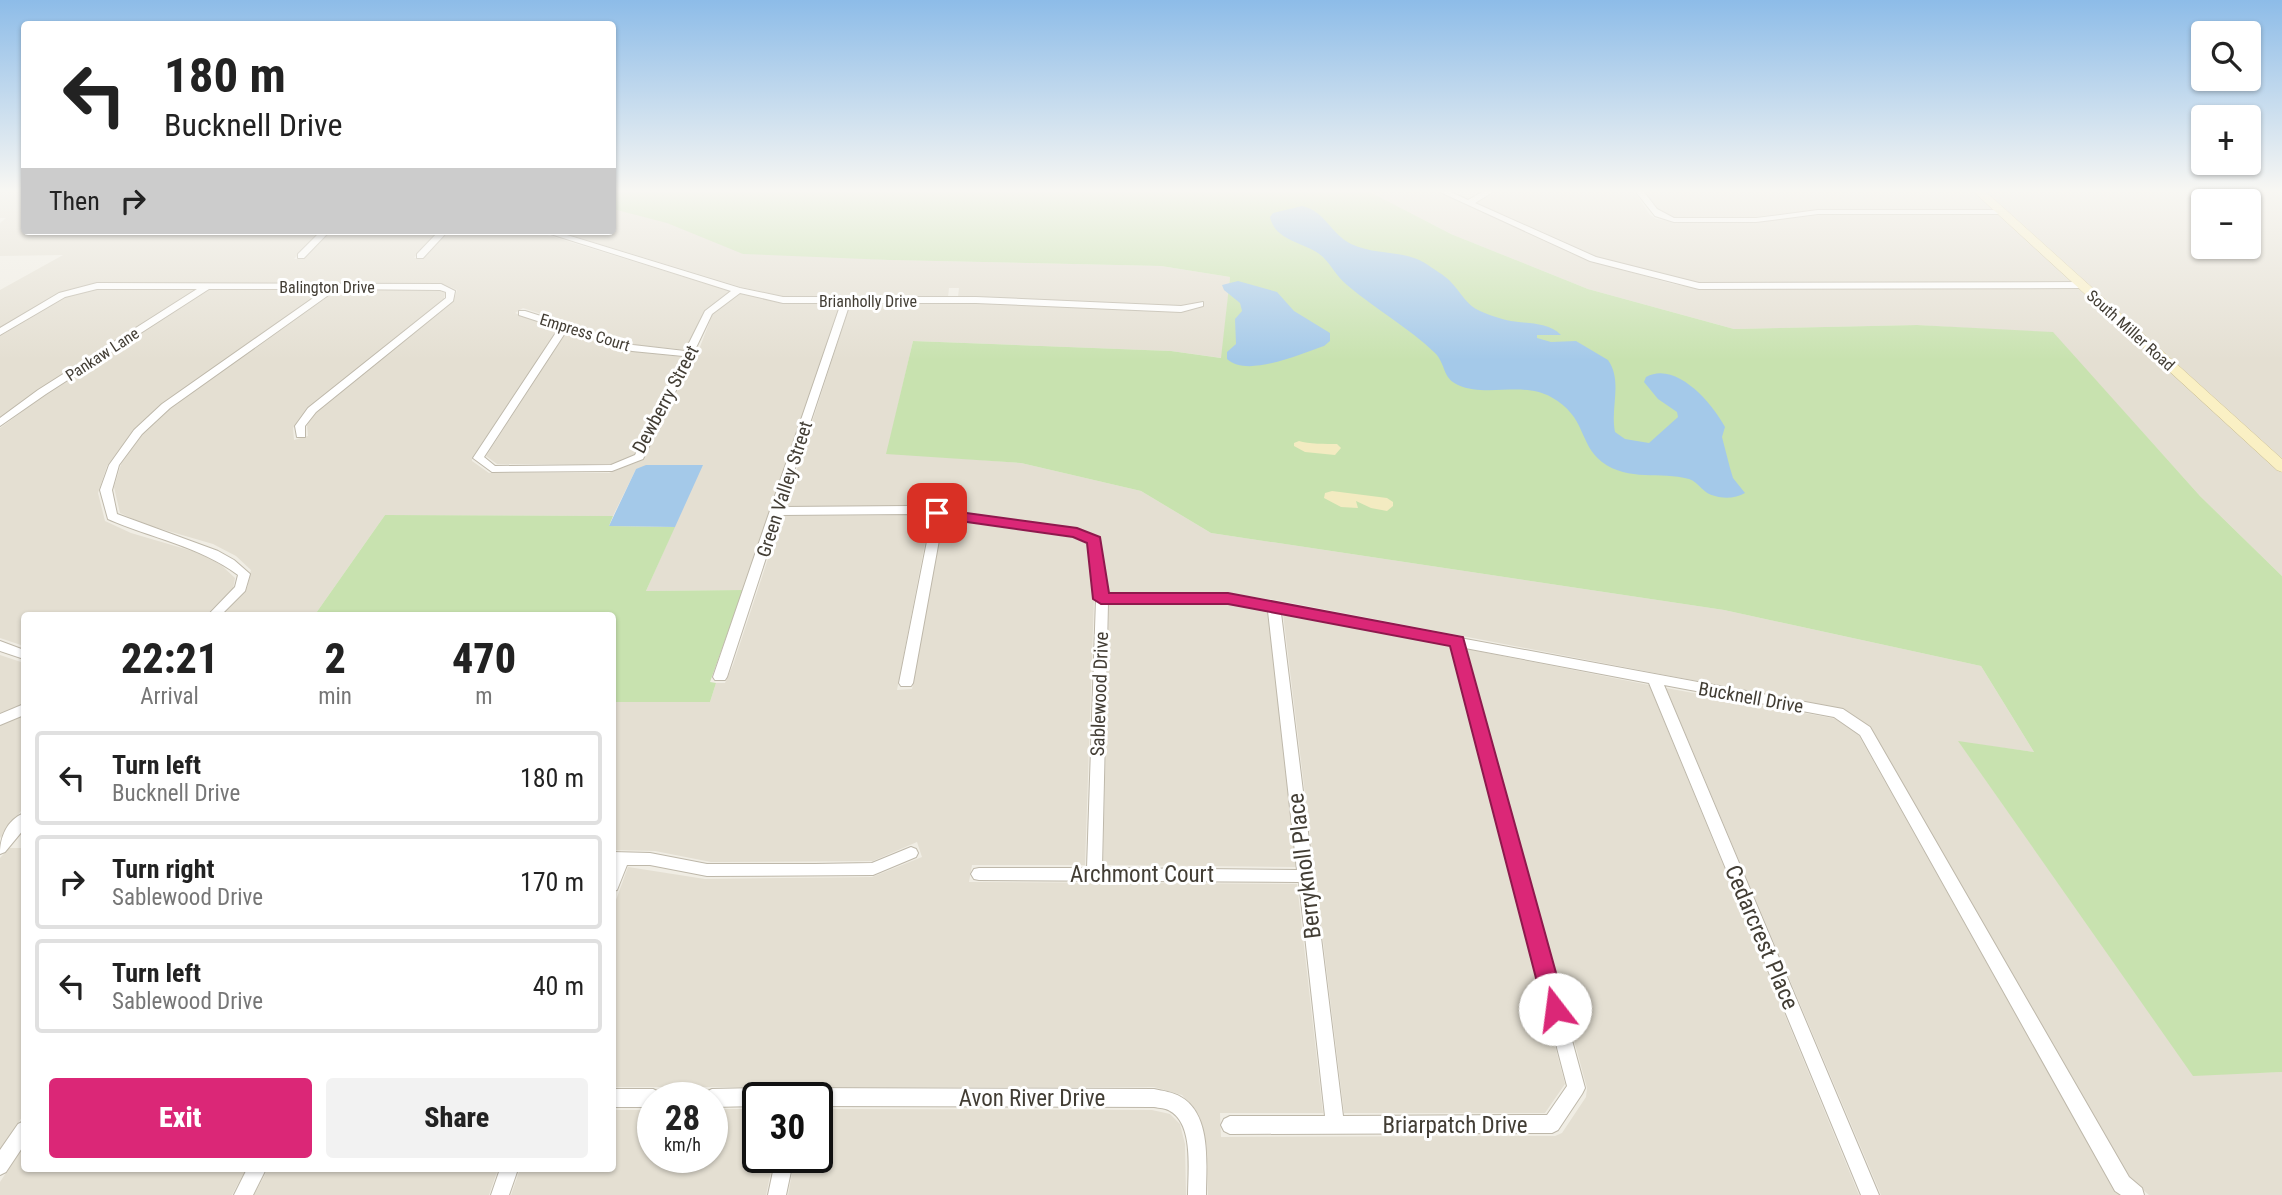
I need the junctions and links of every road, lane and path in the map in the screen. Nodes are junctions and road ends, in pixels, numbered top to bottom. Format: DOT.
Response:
graph roads {
  1 [pos="309,248"];
  2 [pos="428,248"];
  3 [pos="600,248"];
  4 [pos="1569,248"];
  5 [pos="2041,248"];
  6 [pos="301,256"];
  7 [pos="420,256"];
  8 [pos="2082,285"];
  9 [pos="335,286"];
  10 [pos="206,287"];
  11 [pos="738,290"];
  12 [pos="846,301"];
  13 [pos="1200,304"];
  14 [pos="522,313"];
  15 [pos="565,326"];
  16 [pos="0,332"];
  17 [pos="691,354"];
  18 [pos="0,423"];
  19 [pos="301,435"];
  20 [pos="2282,467"];
  21 [pos="777,511"];
  22 [pos="937,513"];
  23 [pos="1101,599"];
  24 [pos="1275,607"];
  25 [pos="217,612"];
  26 [pos="1457,641"];
  27 [pos="0,646"];
  28 [pos="21,654"];
  29 [pos="720,677"];
  30 [pos="1655,680"];
  31 [pos="906,683"];
  32 [pos="21,710"];
  33 [pos="0,720"];
  34 [pos="21,823"];
  35 [pos="21,840"];
  36 [pos="4,844"];
  37 [pos="911,853"];
  38 [pos="617,858"];
  39 [pos="979,874"];
  40 [pos="1094,874"];
  41 [pos="1306,876"];
  42 [pos="833,1097"];
  43 [pos="616,1098"];
  44 [pos="637,1098"];
  45 [pos="1230,1125"];
  46 [pos="1335,1125"];
  47 [pos="21,1134"];
  48 [pos="0,1166"];
  49 [pos="255,1172"];
  50 [pos="508,1172"];
  51 [pos="782,1173"];
  52 [pos="243,1195"];
  53 [pos="499,1195"];
  54 [pos="777,1195"];
  55 [pos="1197,1195"];
  56 [pos="1870,1195"];
  57 [pos="2135,1195"];
  1 -- 6 [label="street"];
  2 -- 7 [label="street"];
  3 -- 11 [label="street, Brianholly Drive"];
  4 -- 8 [label="street"];
  5 -- 8 [label="street, South Miller Road"];
  8 -- 20 [label="street, South Miller Road"];
  9 -- 10 [label="street, Balington Drive"];
  9 -- 19 [label="street, Balington Drive"];
  9 -- 25 [label="street"];
  10 -- 16 [label="street, Balington Drive"];
  10 -- 18 [label="street, Pankaw Lane"];
  11 -- 12 [label="street, Brianholly Drive"];
  11 -- 17 [label="street, Dewberry Street"];
  12 -- 13 [label="street, Brianholly Drive"];
  12 -- 21 [label="street, Green Valley Street"];
  14 -- 15 [label="street, Empress Court"];
  15 -- 17 [label="street, Empress Court"];
  15 -- 17 [label="street, Dewberry Street"];
  21 -- 22 [label="street, Sablewood Drive"];
  21 -- 29 [label="street, Green Valley Street"];
  22 -- 23 [label="street, Sablewood Drive"];
  22 -- 31 [label="street"];
  23 -- 24 [label="street, Bucknell Drive"];
  23 -- 40 [label="street, Sablewood Drive"];
  24 -- 26 [label="street, Bucknell Drive"];
  24 -- 41 [label="street, Berryknoll Place"];
  26 -- 30 [label="street, Bucknell Drive"];
  26 -- 46 [label="street, Briarpatch Drive"];
  27 -- 28 [label="street"];
  30 -- 56 [label="street, Cedarcrest Place"];
  30 -- 57 [label="street, Bucknell Drive"];
  32 -- 33 [label="street"];
  34 -- 36 [label="street"];
  35 -- 36 [label="street"];
  37 -- 38 [label="street"];
  39 -- 40 [label="street, Archmont Court"];
  40 -- 41 [label="street, Archmont Court"];
  41 -- 46 [label="street, Berryknoll Place"];
  42 -- 55 [label="street, Avon River Drive"];
  43 -- 44 [label="street"];
  45 -- 46 [label="street, Briarpatch Drive"];
  47 -- 48 [label="street"];
  49 -- 52 [label="street"];
  50 -- 53 [label="street"];
  51 -- 54 [label="street"];
}
